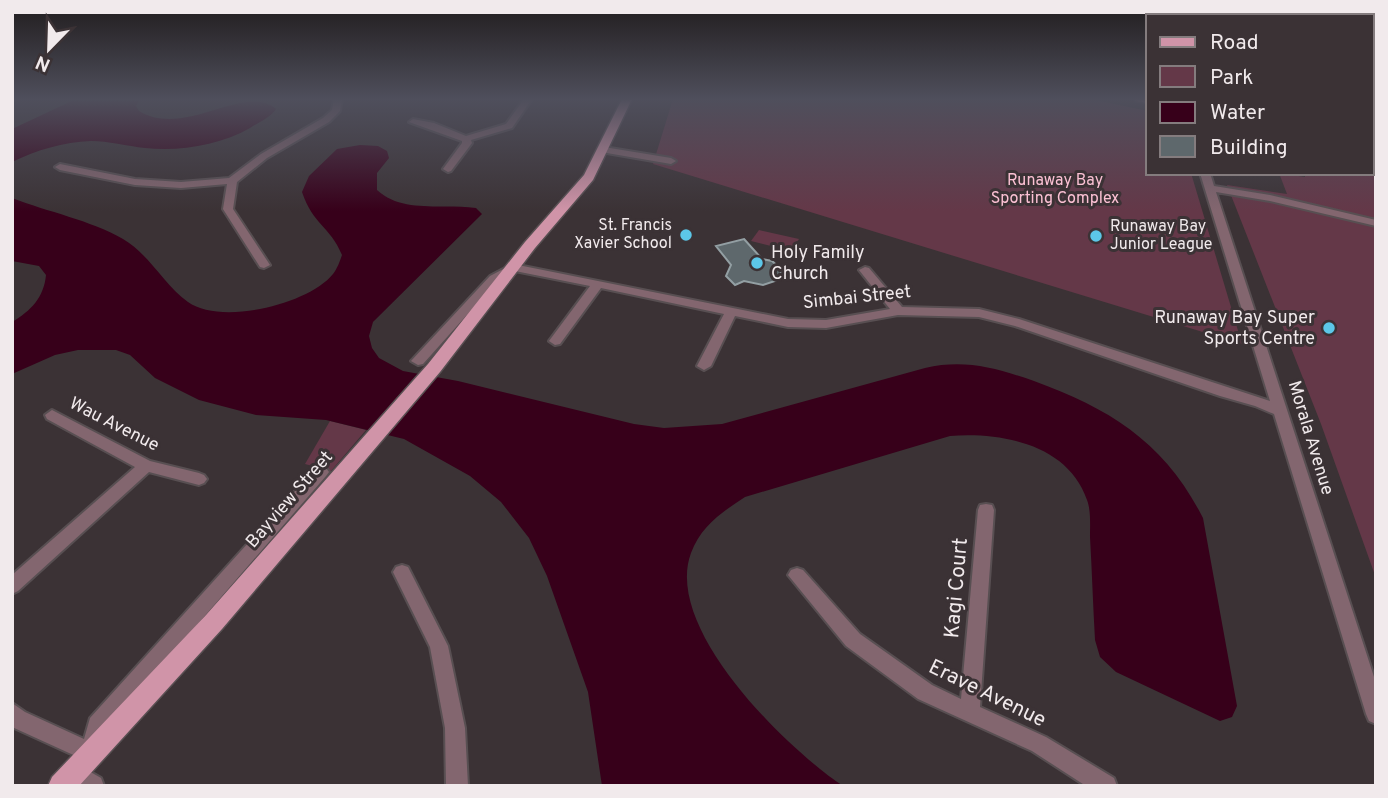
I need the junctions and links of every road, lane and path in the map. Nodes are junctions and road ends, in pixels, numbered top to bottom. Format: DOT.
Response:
graph roads {
  1 [pos="298,136"];
  2 [pos="459,136"];
  3 [pos="475,136"];
  4 [pos="610,136"];
  5 [pos="466,139"];
  6 [pos="606,147"];
  7 [pos="60,167"];
  8 [pos="448,169"];
  9 [pos="232,181"];
  10 [pos="1209,186"];
  11 [pos="1376,223"];
  12 [pos="264,265"];
  13 [pos="513,267"];
  14 [pos="865,270"];
  15 [pos="598,284"];
  16 [pos="898,311"];
  17 [pos="731,312"];
  18 [pos="555,341"];
  19 [pos="704,366"];
  20 [pos="1199,384"];
  21 [pos="1275,390"];
  22 [pos="1282,412"];
  23 [pos="52,415"];
  24 [pos="146,466"];
  25 [pos="321,472"];
  26 [pos="199,479"];
  27 [pos="986,510"];
  28 [pos="402,572"];
  29 [pos="797,575"];
  30 [pos="12,586"];
  31 [pos="12,713"];
  32 [pos="970,713"];
  33 [pos="1376,714"];
  34 [pos="91,753"];
  35 [pos="67,780"];
  36 [pos="93,786"];
  37 [pos="457,786"];
  38 [pos="1106,786"];
  1 -- 9 [label="street"];
  2 -- 5 [label="street"];
  3 -- 5 [label="street"];
  4 -- 6 [label="main road, Bayview Street"];
  5 -- 8 [label="street"];
  6 -- 6 [label="street"];
  6 -- 13 [label="main road, Bayview Street"];
  7 -- 9 [label="street"];
  9 -- 12 [label="street"];
  10 -- 11 [label="street"];
  10 -- 21 [label="street, Morala Avenue"];
  13 -- 15 [label="street, Simbai Street"];
  13 -- 34 [label="main road, Bayview Street"];
  14 -- 16 [label="street"];
  15 -- 17 [label="street, Simbai Street"];
  15 -- 18 [label="street"];
  16 -- 17 [label="street, Simbai Street"];
  16 -- 20 [label="street, Simbai Street"];
  17 -- 19 [label="street"];
  20 -- 21 [label="street, Simbai Street"];
  20 -- 22 [label="street, Simbai Street"];
  21 -- 22 [label="street, Morala Avenue"];
  22 -- 33 [label="street, Morala Avenue"];
  23 -- 24 [label="street, Wau Avenue"];
  24 -- 26 [label="street, Wau Avenue"];
  24 -- 30 [label="street"];
  25 -- 34 [label="street, Bayview Street"];
  27 -- 32 [label="street, Kagi Court"];
  28 -- 37 [label="street"];
  29 -- 32 [label="street, Erave Avenue"];
  31 -- 34 [label="street"];
  32 -- 38 [label="street, Erave Avenue"];
  34 -- 35 [label="main road, Bayview Street"];
  35 -- 36 [label="street"];
}
